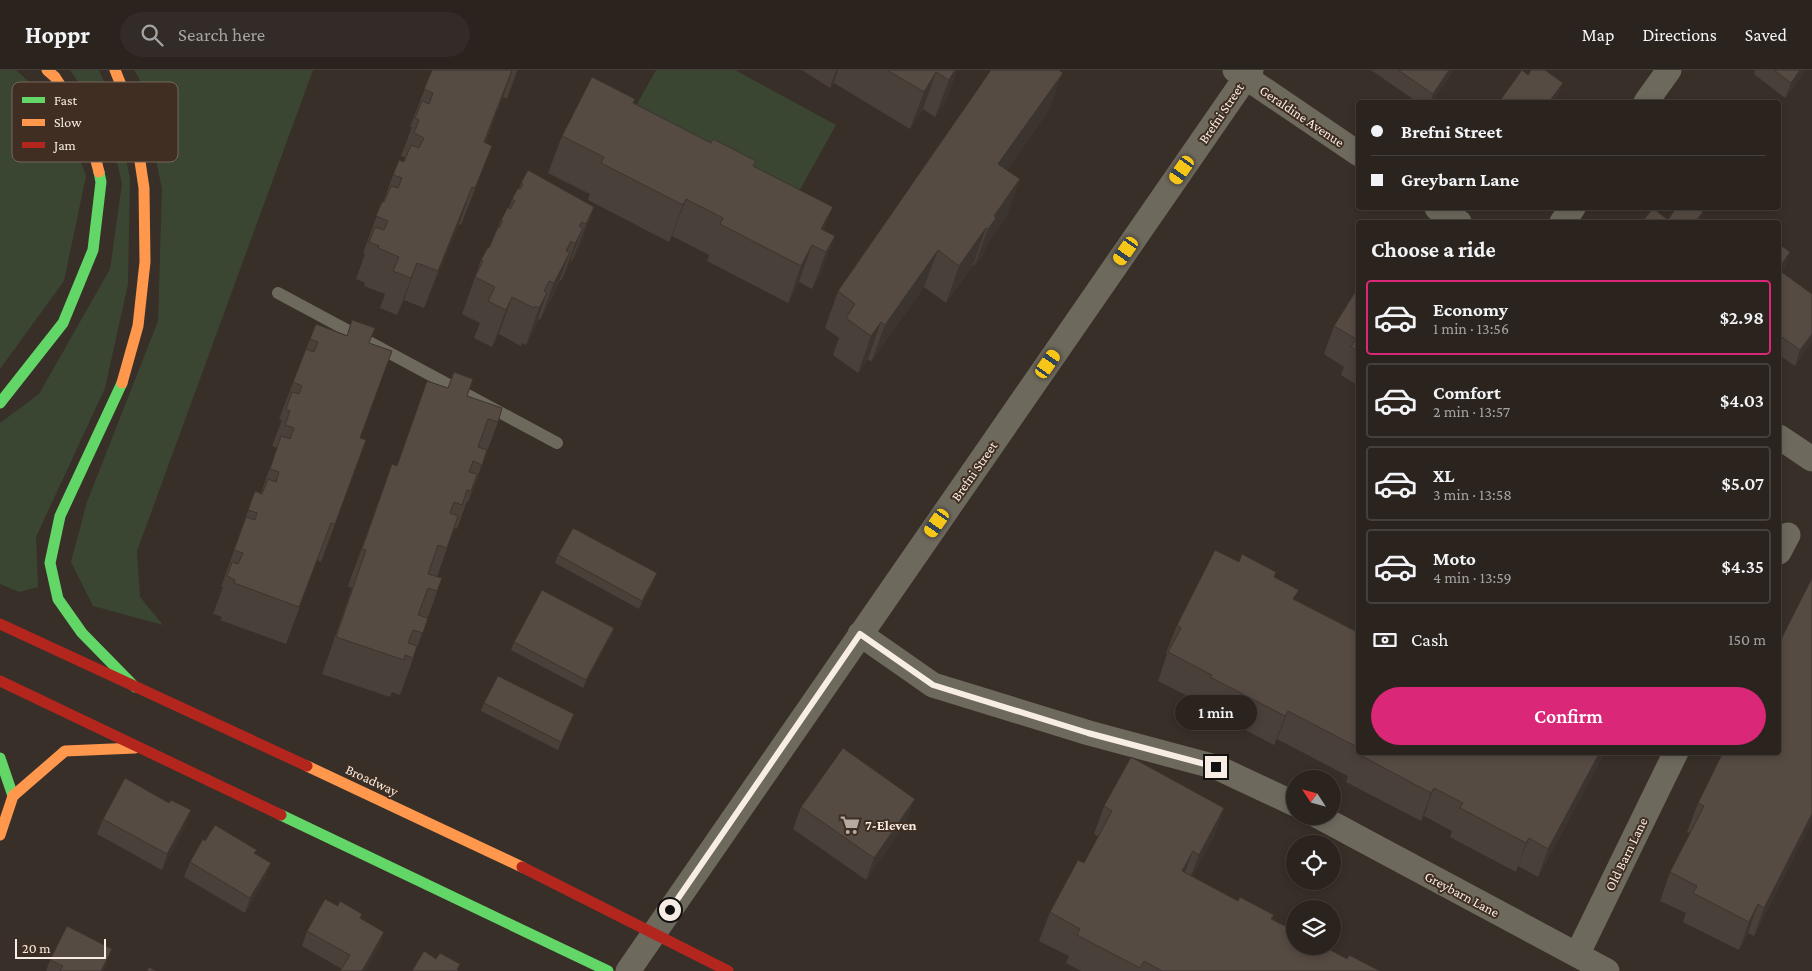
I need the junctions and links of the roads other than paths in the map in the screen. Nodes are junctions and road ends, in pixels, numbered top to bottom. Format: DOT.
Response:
graph roads {
  1 [pos="47,70"];
  2 [pos="115,70"];
  3 [pos="1669,70"];
  4 [pos="1244,73"];
  5 [pos="58,82"];
  6 [pos="120,82"];
  7 [pos="1647,100"];
  8 [pos="1356,152"];
  9 [pos="96,162"];
  10 [pos="140,162"];
  11 [pos="1440,210"];
  12 [pos="1456,220"];
  13 [pos="278,293"];
  14 [pos="0,403"];
  15 [pos="1781,438"];
  16 [pos="557,443"];
  17 [pos="1812,459"];
  18 [pos="0,624"];
  19 [pos="860,634"];
  20 [pos="0,681"];
  21 [pos="135,687"];
  22 [pos="140,748"];
  23 [pos="1675,755"];
  24 [pos="0,758"];
  25 [pos="13,796"];
  26 [pos="1286,800"];
  27 [pos="1335,825"];
  28 [pos="0,835"];
  29 [pos="655,932"];
  30 [pos="1577,955"];
  31 [pos="608,971"];
  32 [pos="628,971"];
  33 [pos="728,971"];
  34 [pos="1607,971"];
  1 -- 5 [label="main road"];
  2 -- 6 [label="main road"];
  3 -- 7 [label="street"];
  4 -- 8 [label="street, Geraldine Avenue"];
  4 -- 19 [label="street, Brefni Street"];
  9 -- 14 [label="main road"];
  10 -- 21 [label="main road"];
  11 -- 12 [label="street"];
  13 -- 16 [label="lane"];
  15 -- 17 [label="street"];
  18 -- 21 [label="main road, Broadway"];
  19 -- 26 [label="street"];
  19 -- 29 [label="street, Brefni Street"];
  20 -- 22 [label="main road"];
  21 -- 29 [label="main road, Broadway"];
  22 -- 25 [label="main road"];
  22 -- 31 [label="main road"];
  23 -- 30 [label="street, Old Barn Lane"];
  24 -- 25 [label="main road"];
  25 -- 28 [label="main road"];
  27 -- 30 [label="street, Greybarn Lane"];
  29 -- 32 [label="street, Brefni Street"];
  29 -- 33 [label="main road, Broadway"];
  30 -- 34 [label="street, Greybarn Lane"];
}
